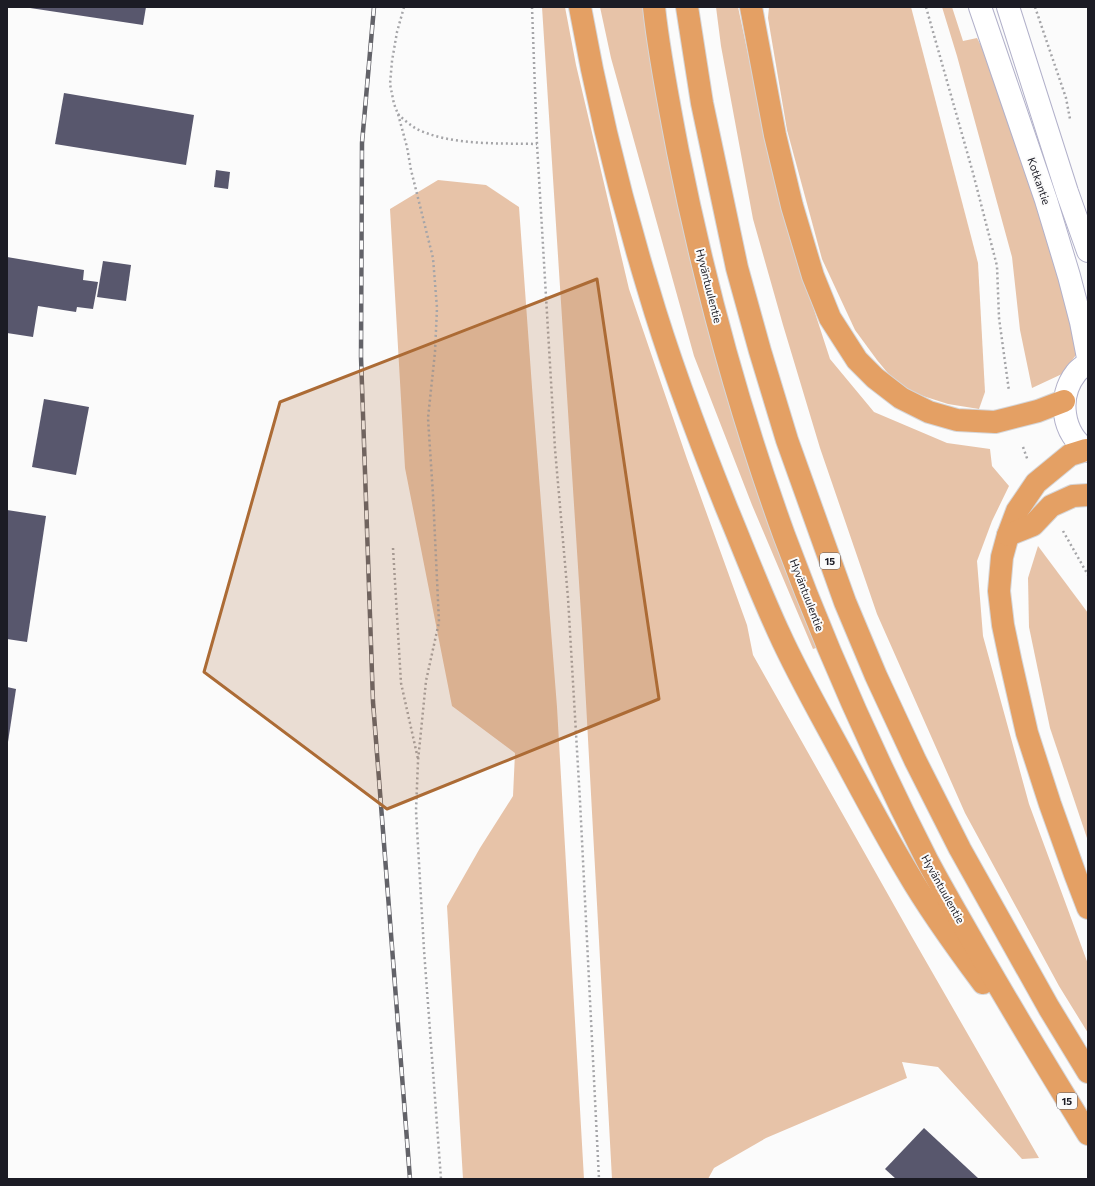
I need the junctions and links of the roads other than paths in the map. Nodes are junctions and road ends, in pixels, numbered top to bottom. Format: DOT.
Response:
graph roads {
  1 [pos="580,7"];
  2 [pos="654,7"];
  3 [pos="687,7"];
  4 [pos="750,7"];
  5 [pos="980,7"];
  6 [pos="1008,7"];
  7 [pos="1088,251"];
  8 [pos="1088,358"];
  9 [pos="1088,362"];
  10 [pos="1064,401"];
  11 [pos="1087,451"];
  12 [pos="1088,495"];
  13 [pos="1008,535"];
  14 [pos="1088,908"];
  15 [pos="1046,1067"];
  16 [pos="1088,1072"];
  17 [pos="1088,1134"];
  1 -- 15 [label="highway"];
  2 -- 15 [label="highway, Hyväntuulentie / 15"];
  3 -- 16 [label="highway, 15"];
  4 -- 10 [label="highway"];
  5 -- 8 [label="street, Kotkantie"];
  6 -- 7 [label="street"];
  9 -- 10 [label="street"];
  10 -- 11 [label="street"];
  11 -- 13 [label="highway"];
  12 -- 13 [label="highway"];
  13 -- 14 [label="highway"];
  15 -- 17 [label="highway, Hyväntuulentie / 15"];
}
